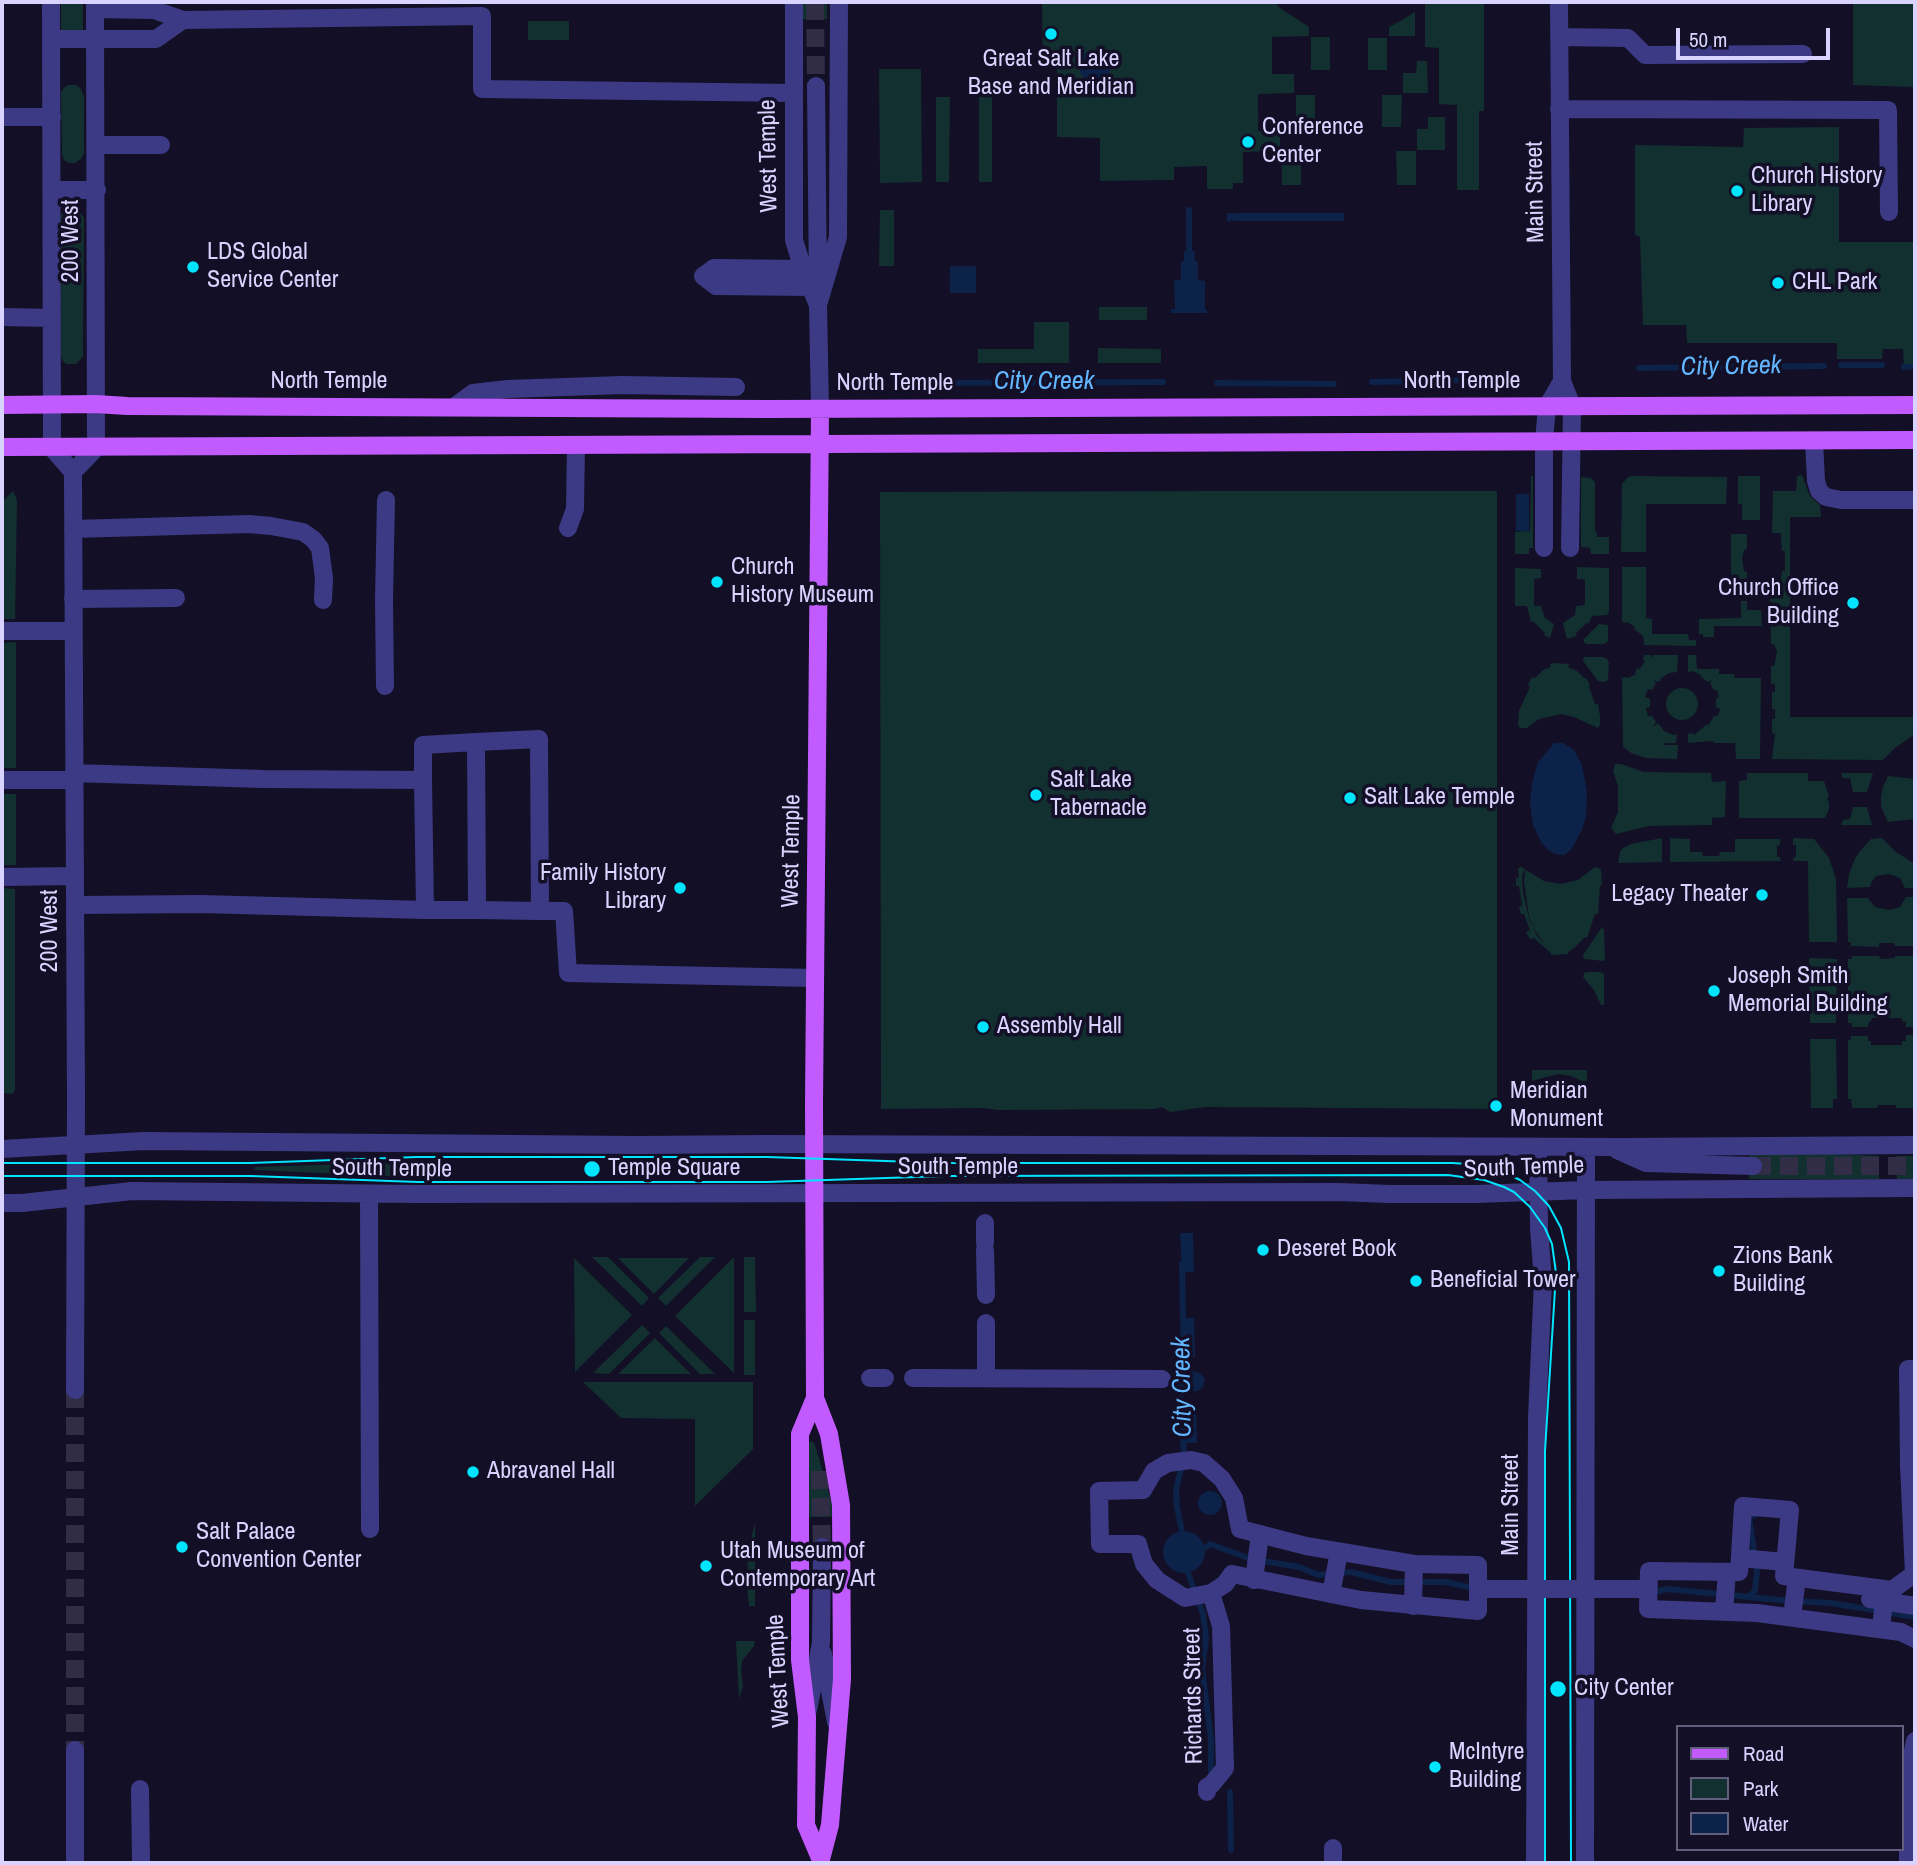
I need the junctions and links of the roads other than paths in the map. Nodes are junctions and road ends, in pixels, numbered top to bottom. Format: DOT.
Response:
graph roads {
  1 [pos="51,2"];
  2 [pos="794,2"];
  3 [pos="839,2"];
  4 [pos="1559,2"];
  5 [pos="95,5"];
  6 [pos="183,20"];
  7 [pos="1559,37"];
  8 [pos="95,38"];
  9 [pos="51,39"];
  10 [pos="1803,54"];
  11 [pos="816,86"];
  12 [pos="793,93"];
  13 [pos="1559,109"];
  14 [pos="2,117"];
  15 [pos="52,117"];
  16 [pos="96,145"];
  17 [pos="161,145"];
  18 [pos="52,190"];
  19 [pos="97,190"];
  20 [pos="1889,212"];
  21 [pos="803,269"];
  22 [pos="812,286"];
  23 [pos="818,305"];
  24 [pos="2,317"];
  25 [pos="52,318"];
  26 [pos="1562,381"];
  27 [pos="736,387"];
  28 [pos="52,404"];
  29 [pos="96,404"];
  30 [pos="2,405"];
  31 [pos="1915,405"];
  32 [pos="1572,406"];
  33 [pos="454,407"];
  34 [pos="1547,407"];
  35 [pos="820,409"];
  36 [pos="1915,440"];
  37 [pos="1545,441"];
  38 [pos="1814,441"];
  39 [pos="1571,442"];
  40 [pos="820,444"];
  41 [pos="2,447"];
  42 [pos="52,448"];
  43 [pos="96,448"];
  44 [pos="73,471"];
  45 [pos="386,500"];
  46 [pos="1915,500"];
  47 [pos="73,529"];
  48 [pos="1544,548"];
  49 [pos="1570,548"];
  50 [pos="177,598"];
  51 [pos="73,599"];
  52 [pos="323,600"];
  53 [pos="2,631"];
  54 [pos="73,631"];
  55 [pos="385,686"];
  56 [pos="476,742"];
  57 [pos="74,777"];
  58 [pos="2,780"];
  59 [pos="423,780"];
  60 [pos="75,876"];
  61 [pos="2,877"];
  62 [pos="75,905"];
  63 [pos="425,909"];
  64 [pos="477,910"];
  65 [pos="540,911"];
  66 [pos="815,978"];
  67 [pos="76,1144"];
  68 [pos="814,1144"];
  69 [pos="1915,1145"];
  70 [pos="1538,1147"];
  71 [pos="1586,1147"];
  72 [pos="1611,1147"];
  73 [pos="2,1149"];
  74 [pos="1753,1166"];
  75 [pos="1915,1188"];
  76 [pos="1587,1190"];
  77 [pos="1538,1191"];
  78 [pos="369,1194"];
  79 [pos="814,1194"];
  80 [pos="76,1196"];
  81 [pos="2,1203"];
  82 [pos="985,1223"];
  83 [pos="1915,1369"];
  84 [pos="913,1378"];
  85 [pos="986,1378"];
  86 [pos="1162,1379"];
  87 [pos="75,1390"];
  88 [pos="815,1398"];
  89 [pos="370,1529"];
  90 [pos="1255,1538"];
  91 [pos="822,1547"];
  92 [pos="1339,1552"];
  93 [pos="1740,1558"];
  94 [pos="1786,1562"];
  95 [pos="1414,1564"];
  96 [pos="1727,1572"];
  97 [pos="1248,1574"];
  98 [pos="1797,1578"];
  99 [pos="1479,1588"];
  100 [pos="1648,1590"];
  101 [pos="1885,1590"];
  102 [pos="1211,1593"];
  103 [pos="1331,1594"];
  104 [pos="1861,1598"];
  105 [pos="1413,1606"];
  106 [pos="1915,1606"];
  107 [pos="1724,1611"];
  108 [pos="1792,1617"];
  109 [pos="1857,1618"];
  110 [pos="1915,1628"];
  111 [pos="1881,1629"];
  112 [pos="1915,1639"];
  113 [pos="821,1643"];
  114 [pos="807,1717"];
  115 [pos="837,1729"];
  116 [pos="1915,1741"];
  117 [pos="75,1750"];
  118 [pos="140,1789"];
  119 [pos="1207,1793"];
  120 [pos="820,1861"];
  121 [pos="75,1863"];
  122 [pos="141,1863"];
  123 [pos="1535,1863"];
  124 [pos="1585,1863"];
  125 [pos="1908,1863"];
  1 -- 9 [label="street, 200 West"];
  2 -- 12 [label="street, West Temple"];
  3 -- 23 [label="street, West Temple"];
  4 -- 7 [label="street, Main Street"];
  5 -- 6 [label="street"];
  5 -- 8 [label="street, 200 West"];
  6 -- 8 [label="street"];
  6 -- 12 [label="street"];
  7 -- 10 [label="street"];
  7 -- 13 [label="street, Main Street"];
  8 -- 9 [label="street"];
  8 -- 16 [label="street, 200 West"];
  9 -- 15 [label="street, 200 West"];
  11 -- 23 [label="street"];
  12 -- 21 [label="street, West Temple"];
  13 -- 20 [label="street"];
  13 -- 26 [label="street, Main Street"];
  14 -- 15 [label="street"];
  15 -- 18 [label="street, 200 West"];
  16 -- 17 [label="street"];
  16 -- 19 [label="street, 200 West"];
  18 -- 19 [label="street"];
  18 -- 25 [label="street, 200 West"];
  19 -- 29 [label="street, 200 West"];
  21 -- 22 [label="street, West Temple"];
  21 -- 22 [label="street"];
  22 -- 23 [label="street, West Temple"];
  23 -- 35 [label="street, West Temple"];
  24 -- 25 [label="street"];
  25 -- 28 [label="street, 200 West"];
  26 -- 32 [label="street, Main Street"];
  26 -- 34 [label="street, Main Street"];
  27 -- 33 [label="street"];
  28 -- 29 [label="main road, North Temple"];
  28 -- 30 [label="main road, North Temple"];
  28 -- 42 [label="street, 200 West"];
  29 -- 33 [label="main road, North Temple"];
  29 -- 43 [label="street, 200 West"];
  31 -- 32 [label="main road, North Temple"];
  32 -- 34 [label="main road, North Temple"];
  32 -- 39 [label="street, Main Street"];
  33 -- 35 [label="main road, North Temple"];
  34 -- 35 [label="main road, North Temple"];
  34 -- 37 [label="street, Main Street"];
  35 -- 40 [label="main road, West Temple"];
  36 -- 38 [label="main road"];
  37 -- 39 [label="main road"];
  37 -- 40 [label="main road"];
  37 -- 48 [label="street, Main Street"];
  38 -- 39 [label="main road"];
  38 -- 46 [label="street"];
  39 -- 49 [label="street, Main Street"];
  40 -- 43 [label="main road"];
  40 -- 66 [label="main road, West Temple"];
  41 -- 42 [label="main road"];
  42 -- 43 [label="main road"];
  42 -- 44 [label="street"];
  43 -- 44 [label="street"];
  44 -- 47 [label="street, 200 West"];
  45 -- 55 [label="street"];
  47 -- 51 [label="street, 200 West"];
  47 -- 52 [label="street"];
  50 -- 51 [label="street"];
  51 -- 54 [label="street, 200 West"];
  53 -- 54 [label="street"];
  54 -- 57 [label="street, 200 West"];
  56 -- 59 [label="street"];
  56 -- 64 [label="street"];
  56 -- 65 [label="street"];
  57 -- 58 [label="street"];
  57 -- 59 [label="street"];
  57 -- 60 [label="street, 200 West"];
  59 -- 63 [label="street"];
  60 -- 61 [label="street"];
  60 -- 62 [label="street, 200 West"];
  62 -- 63 [label="street"];
  62 -- 67 [label="street, 200 West"];
  63 -- 64 [label="street"];
  64 -- 65 [label="street"];
  65 -- 66 [label="street"];
  66 -- 68 [label="main road, West Temple"];
  67 -- 68 [label="street, South Temple"];
  67 -- 73 [label="street, South Temple"];
  67 -- 80 [label="street, 200 West"];
  68 -- 70 [label="street, South Temple"];
  68 -- 79 [label="main road, West Temple"];
  69 -- 72 [label="street, South Temple"];
  70 -- 71 [label="street, South Temple"];
  70 -- 77 [label="street, Main Street"];
  71 -- 72 [label="street, South Temple"];
  71 -- 76 [label="street"];
  72 -- 74 [label="street"];
  75 -- 76 [label="street, South Temple"];
  76 -- 77 [label="street, South Temple"];
  76 -- 124 [label="street"];
  77 -- 79 [label="street, South Temple"];
  77 -- 123 [label="street, Main Street"];
  78 -- 79 [label="street, South Temple"];
  78 -- 80 [label="street, South Temple"];
  78 -- 89 [label="street"];
  79 -- 88 [label="main road, West Temple"];
  80 -- 81 [label="street, South Temple"];
  80 -- 87 [label="street, 200 West"];
  82 -- 85 [label="street"];
  83 -- 101 [label="street"];
  84 -- 85 [label="street"];
  85 -- 86 [label="street"];
  88 -- 114 [label="main road, West Temple"];
  88 -- 115 [label="main road, West Temple"];
  90 -- 92 [label="street"];
  90 -- 97 [label="street, bridge"];
  90 -- 99 [label="street"];
  90 -- 102 [label="street"];
  91 -- 113 [label="street"];
  92 -- 95 [label="street"];
  92 -- 103 [label="street, bridge"];
  93 -- 94 [label="street, bridge"];
  93 -- 94 [label="street"];
  93 -- 96 [label="street"];
  94 -- 98 [label="street"];
  95 -- 99 [label="street"];
  95 -- 105 [label="street, bridge"];
  96 -- 100 [label="street"];
  96 -- 107 [label="street, bridge"];
  97 -- 99 [label="street"];
  97 -- 102 [label="street"];
  97 -- 103 [label="street"];
  98 -- 101 [label="street"];
  98 -- 108 [label="street, bridge"];
  99 -- 100 [label="street, bridge"];
  99 -- 105 [label="street"];
  100 -- 104 [label="street"];
  100 -- 107 [label="street"];
  100 -- 109 [label="street"];
  101 -- 111 [label="street, bridge"];
  102 -- 119 [label="street, Richards Street"];
  103 -- 105 [label="street"];
  104 -- 106 [label="street"];
  104 -- 109 [label="street"];
  107 -- 108 [label="street"];
  108 -- 111 [label="street"];
  109 -- 110 [label="street"];
  111 -- 112 [label="street"];
  113 -- 114 [label="street"];
  113 -- 115 [label="street"];
  114 -- 120 [label="main road, West Temple"];
  115 -- 120 [label="main road, West Temple"];
  116 -- 125 [label="street"];
  117 -- 121 [label="street"];
  118 -- 122 [label="street"];
}
